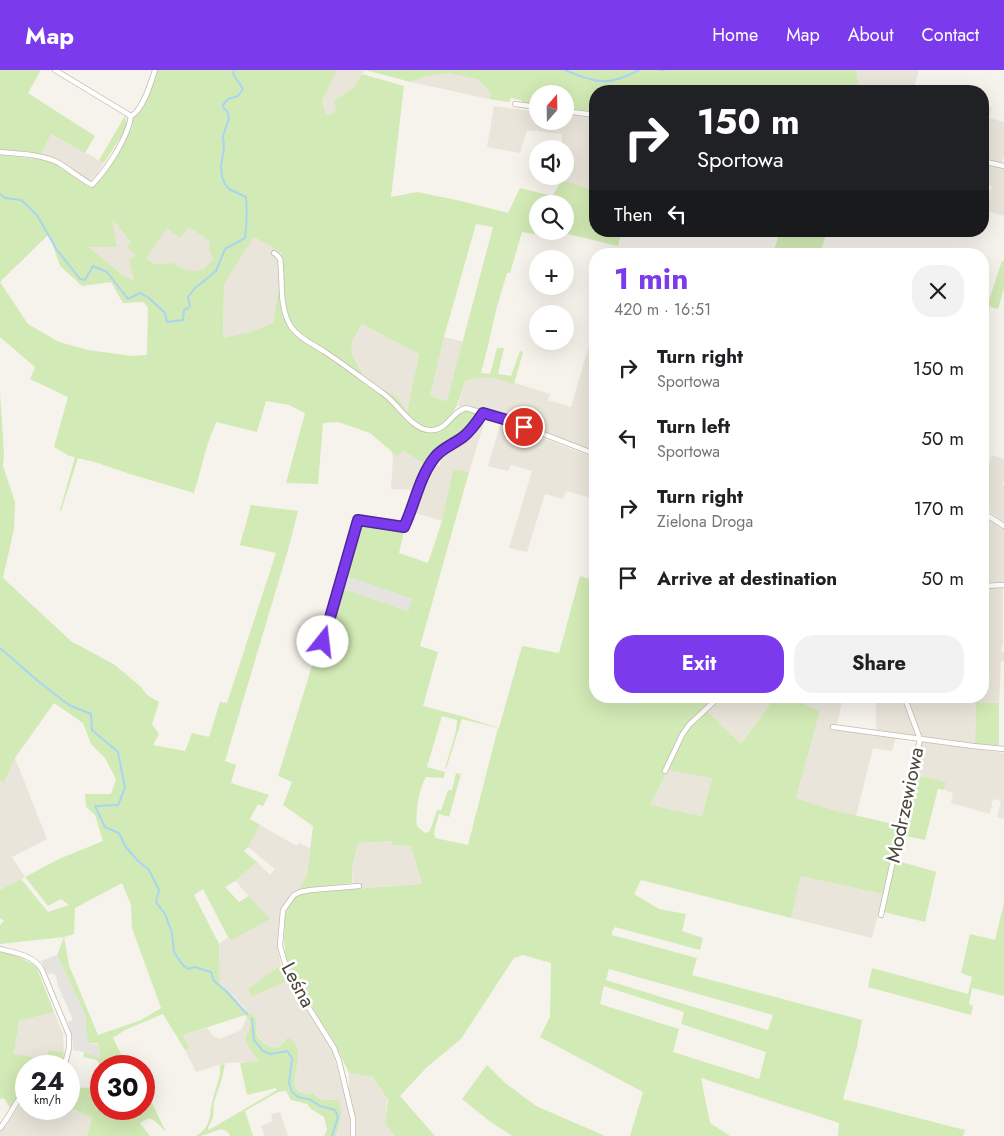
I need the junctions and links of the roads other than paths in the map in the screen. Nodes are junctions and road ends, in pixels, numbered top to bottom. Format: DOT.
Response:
graph roads {
  1 [pos="55,70"];
  2 [pos="155,70"];
  3 [pos="515,104"];
  4 [pos="529,106"];
  5 [pos="574,112"];
  6 [pos="589,114"];
  7 [pos="131,116"];
  8 [pos="0,152"];
  9 [pos="989,163"];
  10 [pos="1004,166"];
  11 [pos="274,253"];
  12 [pos="483,413"];
  13 [pos="589,452"];
  14 [pos="989,516"];
  15 [pos="1004,526"];
  16 [pos="1004,585"];
  17 [pos="989,586"];
  18 [pos="323,642"];
  19 [pos="712,703"];
  20 [pos="907,703"];
  21 [pos="833,727"];
  22 [pos="920,739"];
  23 [pos="1004,749"];
  24 [pos="665,772"];
  25 [pos="359,886"];
  26 [pos="881,915"];
  27 [pos="0,949"];
  28 [pos="67,1055"];
  29 [pos="15,1105"];
  30 [pos="0,1128"];
  31 [pos="354,1136"];
  1 -- 7 [label="street"];
  2 -- 7 [label="street"];
  3 -- 4 [label="street"];
  5 -- 6 [label="street"];
  7 -- 8 [label="street"];
  9 -- 10 [label="street"];
  11 -- 12 [label="street"];
  12 -- 13 [label="street"];
  12 -- 18 [label="street"];
  14 -- 15 [label="street"];
  16 -- 17 [label="street"];
  19 -- 24 [label="street"];
  20 -- 22 [label="street, Modrzewiowa"];
  21 -- 22 [label="street"];
  22 -- 23 [label="street"];
  22 -- 26 [label="street, Modrzewiowa"];
  25 -- 31 [label="street, Leśna"];
  27 -- 28 [label="street"];
  29 -- 30 [label="street"];
}
